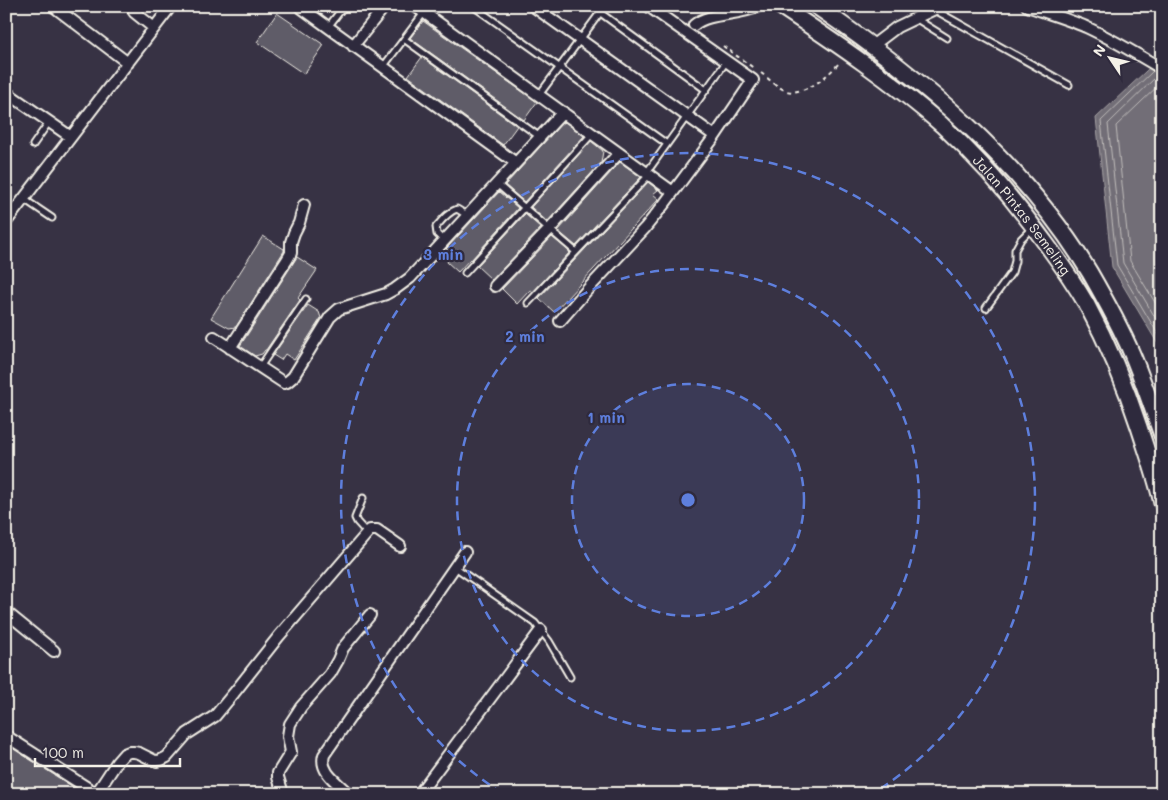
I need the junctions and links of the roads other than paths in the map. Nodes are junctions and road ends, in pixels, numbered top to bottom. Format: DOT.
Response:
graph roads {
  1 [pos="52,6"];
  2 [pos="171,6"];
  3 [pos="299,6"];
  4 [pos="344,6"];
  5 [pos="385,6"];
  6 [pos="473,6"];
  7 [pos="533,6"];
  8 [pos="591,6"];
  9 [pos="605,6"];
  10 [pos="648,6"];
  11 [pos="758,6"];
  12 [pos="780,6"];
  13 [pos="816,6"];
  14 [pos="1027,6"];
  15 [pos="423,8"];
  16 [pos="938,8"];
  17 [pos="134,12"];
  18 [pos="600,12"];
  19 [pos="914,18"];
  20 [pos="694,25"];
  21 [pos="328,27"];
  22 [pos="154,28"];
  23 [pos="947,38"];
  24 [pos="404,39"];
  25 [pos="580,40"];
  26 [pos="353,46"];
  27 [pos="872,46"];
  28 [pos="727,61"];
  29 [pos="128,63"];
  30 [pos="383,67"];
  31 [pos="560,67"];
  32 [pos="1162,69"];
  33 [pos="1069,85"];
  34 [pos="706,90"];
  35 [pos="6,92"];
  36 [pos="538,95"];
  37 [pos="562,112"];
  38 [pos="687,116"];
  39 [pos="49,122"];
  40 [pos="593,133"];
  41 [pos="715,136"];
  42 [pos="71,137"];
  43 [pos="540,137"];
  44 [pos="667,144"];
  45 [pos="33,145"];
  46 [pos="619,153"];
  47 [pos="516,163"];
  48 [pos="648,173"];
  49 [pos="497,184"];
  50 [pos="674,192"];
  51 [pos="24,199"];
  52 [pos="304,205"];
  53 [pos="524,208"];
  54 [pos="468,215"];
  55 [pos="52,218"];
  56 [pos="6,222"];
  57 [pos="1034,226"];
  58 [pos="549,230"];
  59 [pos="444,241"];
  60 [pos="576,252"];
  61 [pos="465,272"];
  62 [pos="495,286"];
  63 [pos="306,299"];
  64 [pos="528,303"];
  65 [pos="986,308"];
  66 [pos="560,321"];
  67 [pos="214,337"];
  68 [pos="230,348"];
  69 [pos="260,368"];
  70 [pos="1160,426"];
  71 [pos="363,498"];
  72 [pos="1162,503"];
  73 [pos="367,533"];
  74 [pos="400,546"];
  75 [pos="465,552"];
  76 [pos="454,567"];
  77 [pos="6,612"];
  78 [pos="370,615"];
  79 [pos="541,630"];
  80 [pos="54,652"];
  81 [pos="570,677"];
  82 [pos="6,736"];
  83 [pos="96,794"];
  84 [pos="283,794"];
  85 [pos="349,794"];
  86 [pos="419,794"];
  1 -- 29 [label="street"];
  2 -- 22 [label="street"];
  3 -- 21 [label="street"];
  4 -- 21 [label="lane"];
  5 -- 26 [label="street"];
  6 -- 31 [label="lane"];
  7 -- 25 [label="street"];
  8 -- 18 [label="lane"];
  9 -- 18 [label="lane"];
  10 -- 28 [label="street"];
  11 -- 20 [label="street"];
  12 -- 57 [label="main road, Jalan Pintas Semeling"];
  13 -- 27 [label="main road, Jalan Pintas Semeling"];
  14 -- 32 [label="street"];
  15 -- 24 [label="lane"];
  15 -- 36 [label="street"];
  16 -- 19 [label="street"];
  16 -- 33 [label="lane"];
  17 -- 22 [label="street"];
  18 -- 25 [label="lane"];
  18 -- 34 [label="lane"];
  19 -- 23 [label="lane"];
  19 -- 27 [label="street"];
  21 -- 26 [label="street"];
  22 -- 29 [label="street"];
  24 -- 30 [label="lane"];
  24 -- 43 [label="lane"];
  25 -- 31 [label="lane"];
  25 -- 38 [label="street"];
  26 -- 30 [label="street"];
  27 -- 70 [label="main road, Jalan Pintas Semeling"];
  28 -- 34 [label="lane"];
  28 -- 41 [label="street"];
  29 -- 42 [label="street"];
  30 -- 47 [label="street"];
  31 -- 36 [label="lane"];
  31 -- 44 [label="lane"];
  34 -- 38 [label="lane"];
  35 -- 39 [label="street"];
  36 -- 37 [label="street"];
  37 -- 40 [label="street"];
  37 -- 43 [label="street"];
  38 -- 41 [label="street"];
  38 -- 44 [label="lane"];
  39 -- 42 [label="street"];
  39 -- 45 [label="lane"];
  40 -- 46 [label="street"];
  40 -- 53 [label="lane"];
  41 -- 50 [label="street"];
  42 -- 51 [label="street"];
  43 -- 47 [label="street"];
  44 -- 48 [label="lane"];
  46 -- 48 [label="street"];
  46 -- 58 [label="street"];
  47 -- 49 [label="street"];
  48 -- 50 [label="street"];
  48 -- 60 [label="lane"];
  49 -- 53 [label="lane"];
  49 -- 54 [label="street"];
  50 -- 66 [label="street"];
  51 -- 55 [label="lane"];
  51 -- 56 [label="street"];
  52 -- 68 [label="street"];
  53 -- 58 [label="lane"];
  53 -- 61 [label="lane"];
  54 -- 59 [label="street"];
  54 -- 59 [label="lane"];
  57 -- 65 [label="lane"];
  57 -- 72 [label="main road, Jalan Pintas Semeling"];
  58 -- 60 [label="lane"];
  58 -- 62 [label="street"];
  59 -- 69 [label="street"];
  60 -- 64 [label="lane"];
  63 -- 69 [label="lane"];
  67 -- 68 [label="street"];
  68 -- 69 [label="street"];
  71 -- 73 [label="lane"];
  73 -- 74 [label="street"];
  73 -- 83 [label="street"];
  75 -- 76 [label="street"];
  76 -- 79 [label="lane"];
  76 -- 85 [label="street"];
  77 -- 80 [label="street"];
  78 -- 84 [label="street"];
  79 -- 81 [label="lane"];
  79 -- 86 [label="street"];
  82 -- 83 [label="street"];
}
